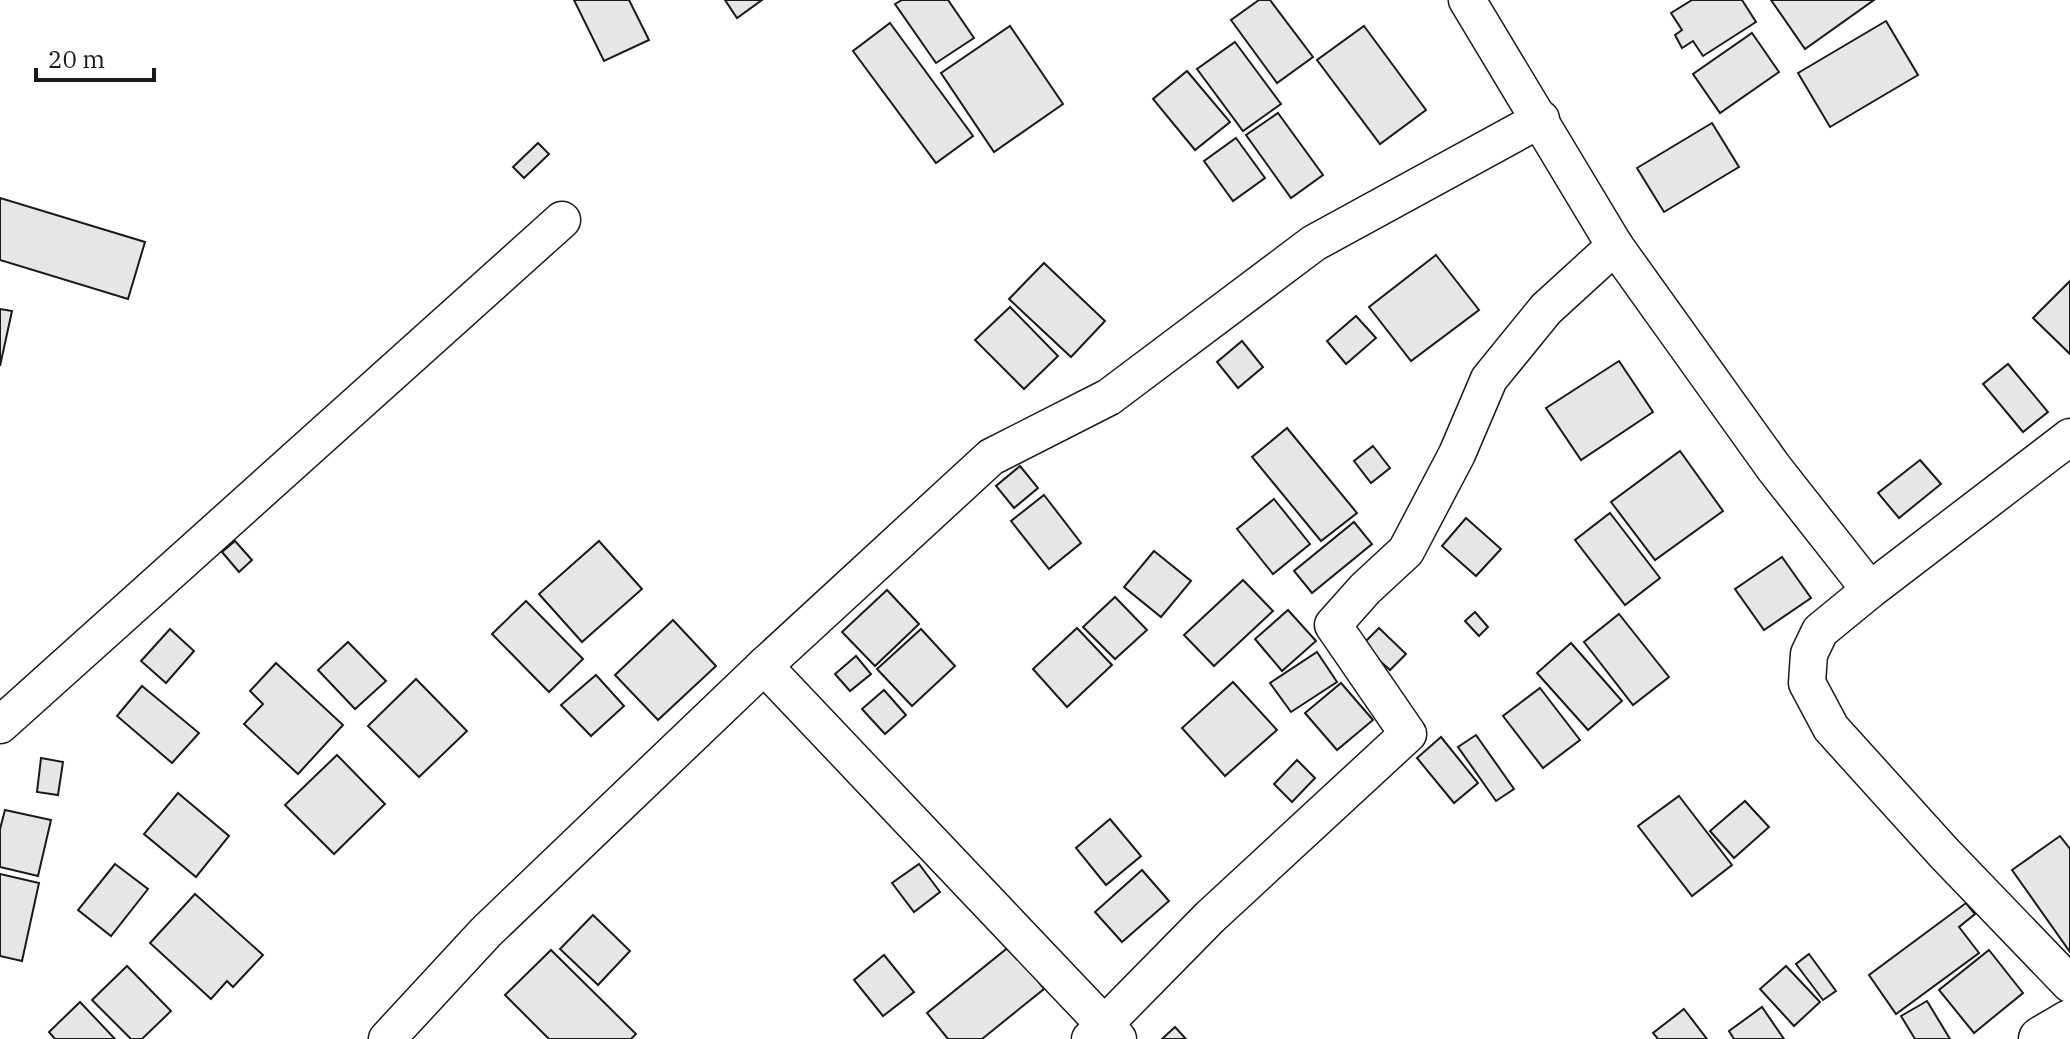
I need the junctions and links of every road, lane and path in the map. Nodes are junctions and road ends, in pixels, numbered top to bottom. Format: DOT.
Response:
graph roads {
  1 [pos="1467,0"];
  2 [pos="1541,119"];
  3 [pos="562,220"];
  4 [pos="1615,246"];
  5 [pos="2070,437"];
  6 [pos="1870,590"];
  7 [pos="764,666"];
  8 [pos="0,725"];
  9 [pos="2070,984"];
  10 [pos="2070,1022"];
  11 [pos="1105,1034"];
  12 [pos="387,1039"];
  13 [pos="2041,1039"];
  1 -- 2 [label="street"];
  2 -- 4 [label="street"];
  2 -- 7 [label="street"];
  3 -- 8 [label="street"];
  4 -- 6 [label="street"];
  4 -- 11 [label="street"];
  5 -- 6 [label="street"];
  6 -- 9 [label="street"];
  7 -- 11 [label="street"];
  7 -- 12 [label="street"];
  10 -- 13 [label="street"];
}
